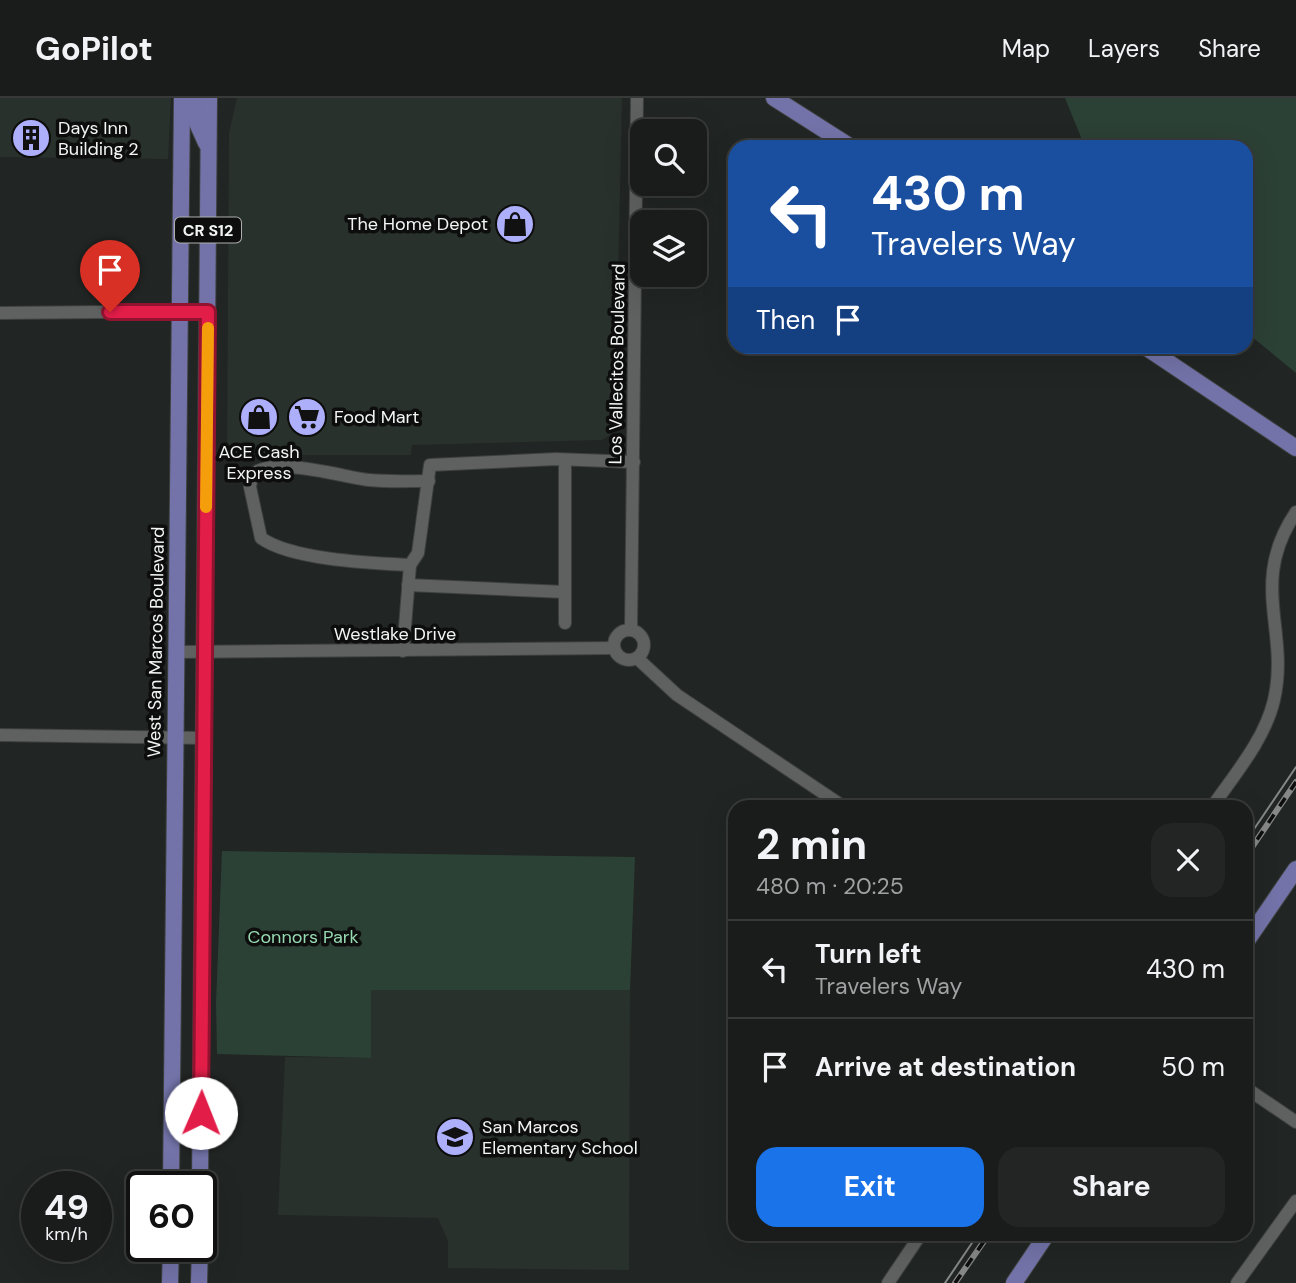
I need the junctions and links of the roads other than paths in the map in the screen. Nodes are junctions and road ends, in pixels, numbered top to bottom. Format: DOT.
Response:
graph roads {
  1 [pos="182,98"];
  2 [pos="192,98"];
  3 [pos="209,98"];
  4 [pos="638,98"];
  5 [pos="774,98"];
  6 [pos="840,140"];
  7 [pos="209,149"];
  8 [pos="179,312"];
  9 [pos="208,312"];
  10 [pos="0,313"];
  11 [pos="1156,354"];
  12 [pos="1296,448"];
  13 [pos="565,460"];
  14 [pos="634,462"];
  15 [pos="429,481"];
  16 [pos="1296,512"];
  17 [pos="410,565"];
  18 [pos="408,585"];
  19 [pos="565,592"];
  20 [pos="565,623"];
  21 [pos="631,630"];
  22 [pos="614,648"];
  23 [pos="403,651"];
  24 [pos="175,652"];
  25 [pos="204,652"];
  26 [pos="637,658"];
  27 [pos="0,735"];
  28 [pos="173,738"];
  29 [pos="203,738"];
  30 [pos="834,800"];
  31 [pos="1217,800"];
  32 [pos="1296,869"];
  33 [pos="1253,932"];
  34 [pos="1253,1092"];
  35 [pos="1296,1122"];
  36 [pos="171,1171"];
  37 [pos="200,1171"];
  38 [pos="1296,1201"];
  39 [pos="916,1241"];
  40 [pos="1042,1241"];
  41 [pos="171,1262"];
  42 [pos="200,1262"];
  43 [pos="170,1283"];
  44 [pos="199,1283"];
  45 [pos="887,1283"];
  46 [pos="1014,1283"];
  47 [pos="1237,1283"];
  1 -- 8 [label="main road, West San Marcos Boulevard / CR S12"];
  2 -- 7 [label="main road"];
  3 -- 7 [label="main road, CR S12"];
  4 -- 14 [label="street, Los Vallecitos Boulevard"];
  5 -- 6 [label="main road"];
  7 -- 9 [label="main road, CR S12"];
  8 -- 9 [label="street"];
  8 -- 10 [label="street"];
  8 -- 24 [label="main road, West San Marcos Boulevard / CR S12"];
  9 -- 25 [label="main road, CR S12"];
  11 -- 12 [label="main road"];
  13 -- 14 [label="street"];
  13 -- 15 [label="street"];
  13 -- 19 [label="street"];
  14 -- 21 [label="street, Los Vallecitos Boulevard"];
  15 -- 17 [label="street"];
  15 -- 17 [label="street"];
  16 -- 31 [label="street"];
  17 -- 18 [label="street"];
  18 -- 19 [label="street"];
  18 -- 23 [label="street"];
  19 -- 20 [label="street"];
  21 -- 22 [label="street"];
  21 -- 26 [label="street"];
  22 -- 23 [label="street, Westlake Drive"];
  22 -- 26 [label="street"];
  23 -- 25 [label="street, Westlake Drive"];
  24 -- 25 [label="street, Westlake Drive"];
  24 -- 28 [label="main road, West San Marcos Boulevard / CR S12"];
  25 -- 29 [label="main road, CR S12"];
  26 -- 30 [label="street"];
  27 -- 28 [label="street"];
  28 -- 29 [label="street"];
  28 -- 36 [label="main road, West San Marcos Boulevard / CR S12"];
  29 -- 37 [label="main road, CR S12"];
  32 -- 33 [label="main road"];
  34 -- 35 [label="street"];
  38 -- 47 [label="street"];
  39 -- 45 [label="street"];
  40 -- 46 [label="main road"];
  41 -- 43 [label="main road"];
  42 -- 44 [label="main road"];
}
